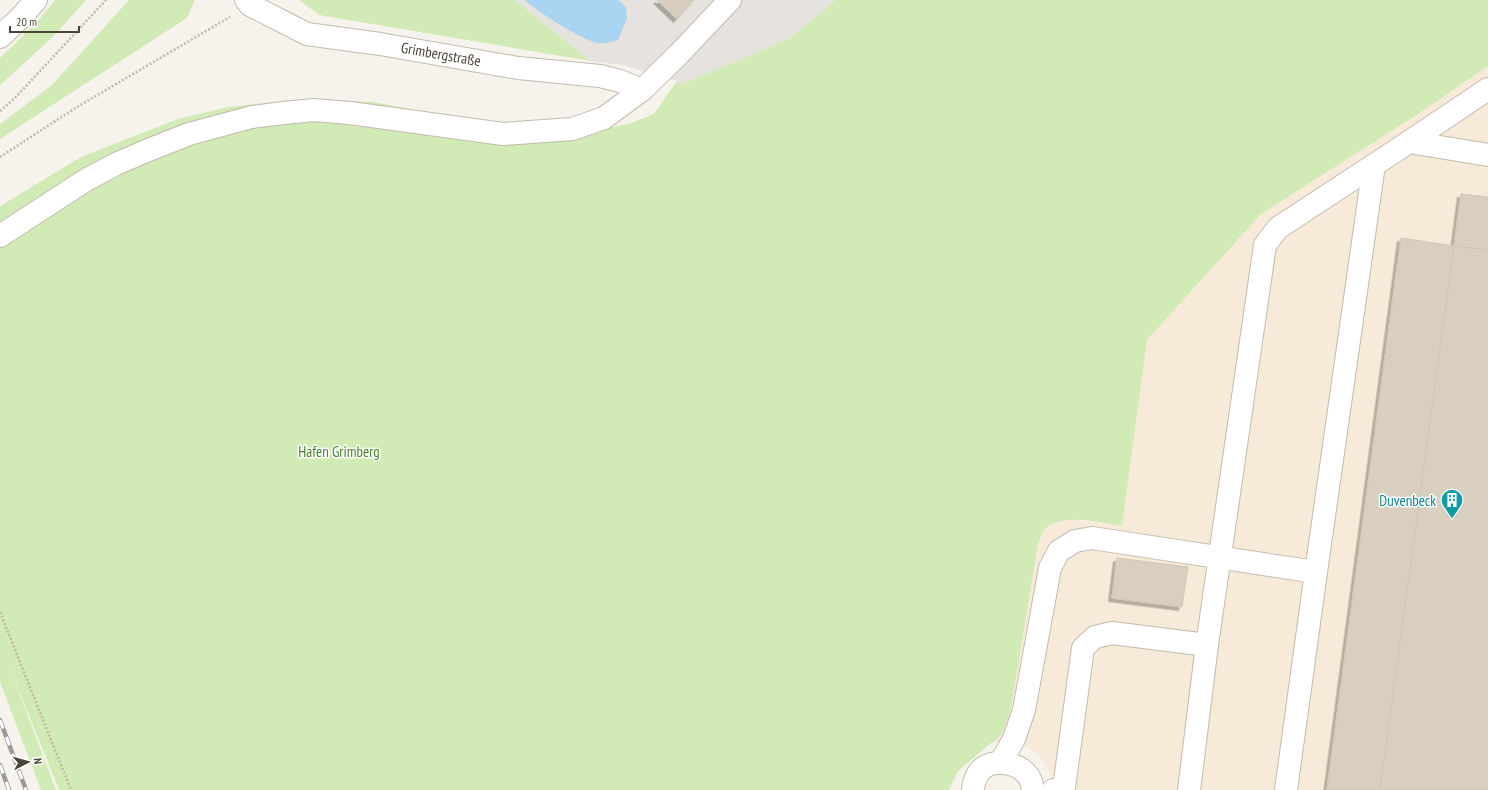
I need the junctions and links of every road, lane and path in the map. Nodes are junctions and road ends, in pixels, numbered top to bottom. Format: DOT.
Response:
graph roads {
  1 [pos="36,0"];
  2 [pos="106,0"];
  3 [pos="730,0"];
  4 [pos="248,2"];
  5 [pos="0,37"];
  6 [pos="1488,89"];
  7 [pos="642,90"];
  8 [pos="0,111"];
  9 [pos="1409,142"];
  10 [pos="1488,155"];
  11 [pos="0,157"];
  12 [pos="1374,165"];
  13 [pos="0,236"];
  14 [pos="1220,556"];
  15 [pos="1316,572"];
  16 [pos="0,612"];
  17 [pos="1207,645"];
  18 [pos="1000,763"];
  19 [pos="71,790"];
  20 [pos="972,790"];
  21 [pos="1033,790"];
  22 [pos="1053,790"];
  23 [pos="1189,790"];
  24 [pos="1286,790"];
  1 -- 5 [label="street"];
  2 -- 8 [label="path"];
  3 -- 7 [label="street"];
  4 -- 7 [label="street, Grimbergstraße"];
  4 -- 11 [label="path"];
  6 -- 9 [label="street"];
  7 -- 13 [label="street"];
  9 -- 10 [label="street"];
  9 -- 12 [label="street"];
  12 -- 14 [label="street"];
  12 -- 15 [label="street"];
  14 -- 15 [label="street"];
  14 -- 17 [label="street"];
  14 -- 18 [label="street"];
  15 -- 24 [label="street"];
  16 -- 19 [label="path"];
  17 -- 22 [label="street"];
  17 -- 23 [label="street"];
  18 -- 20 [label="street"];
  18 -- 21 [label="street"];
}
